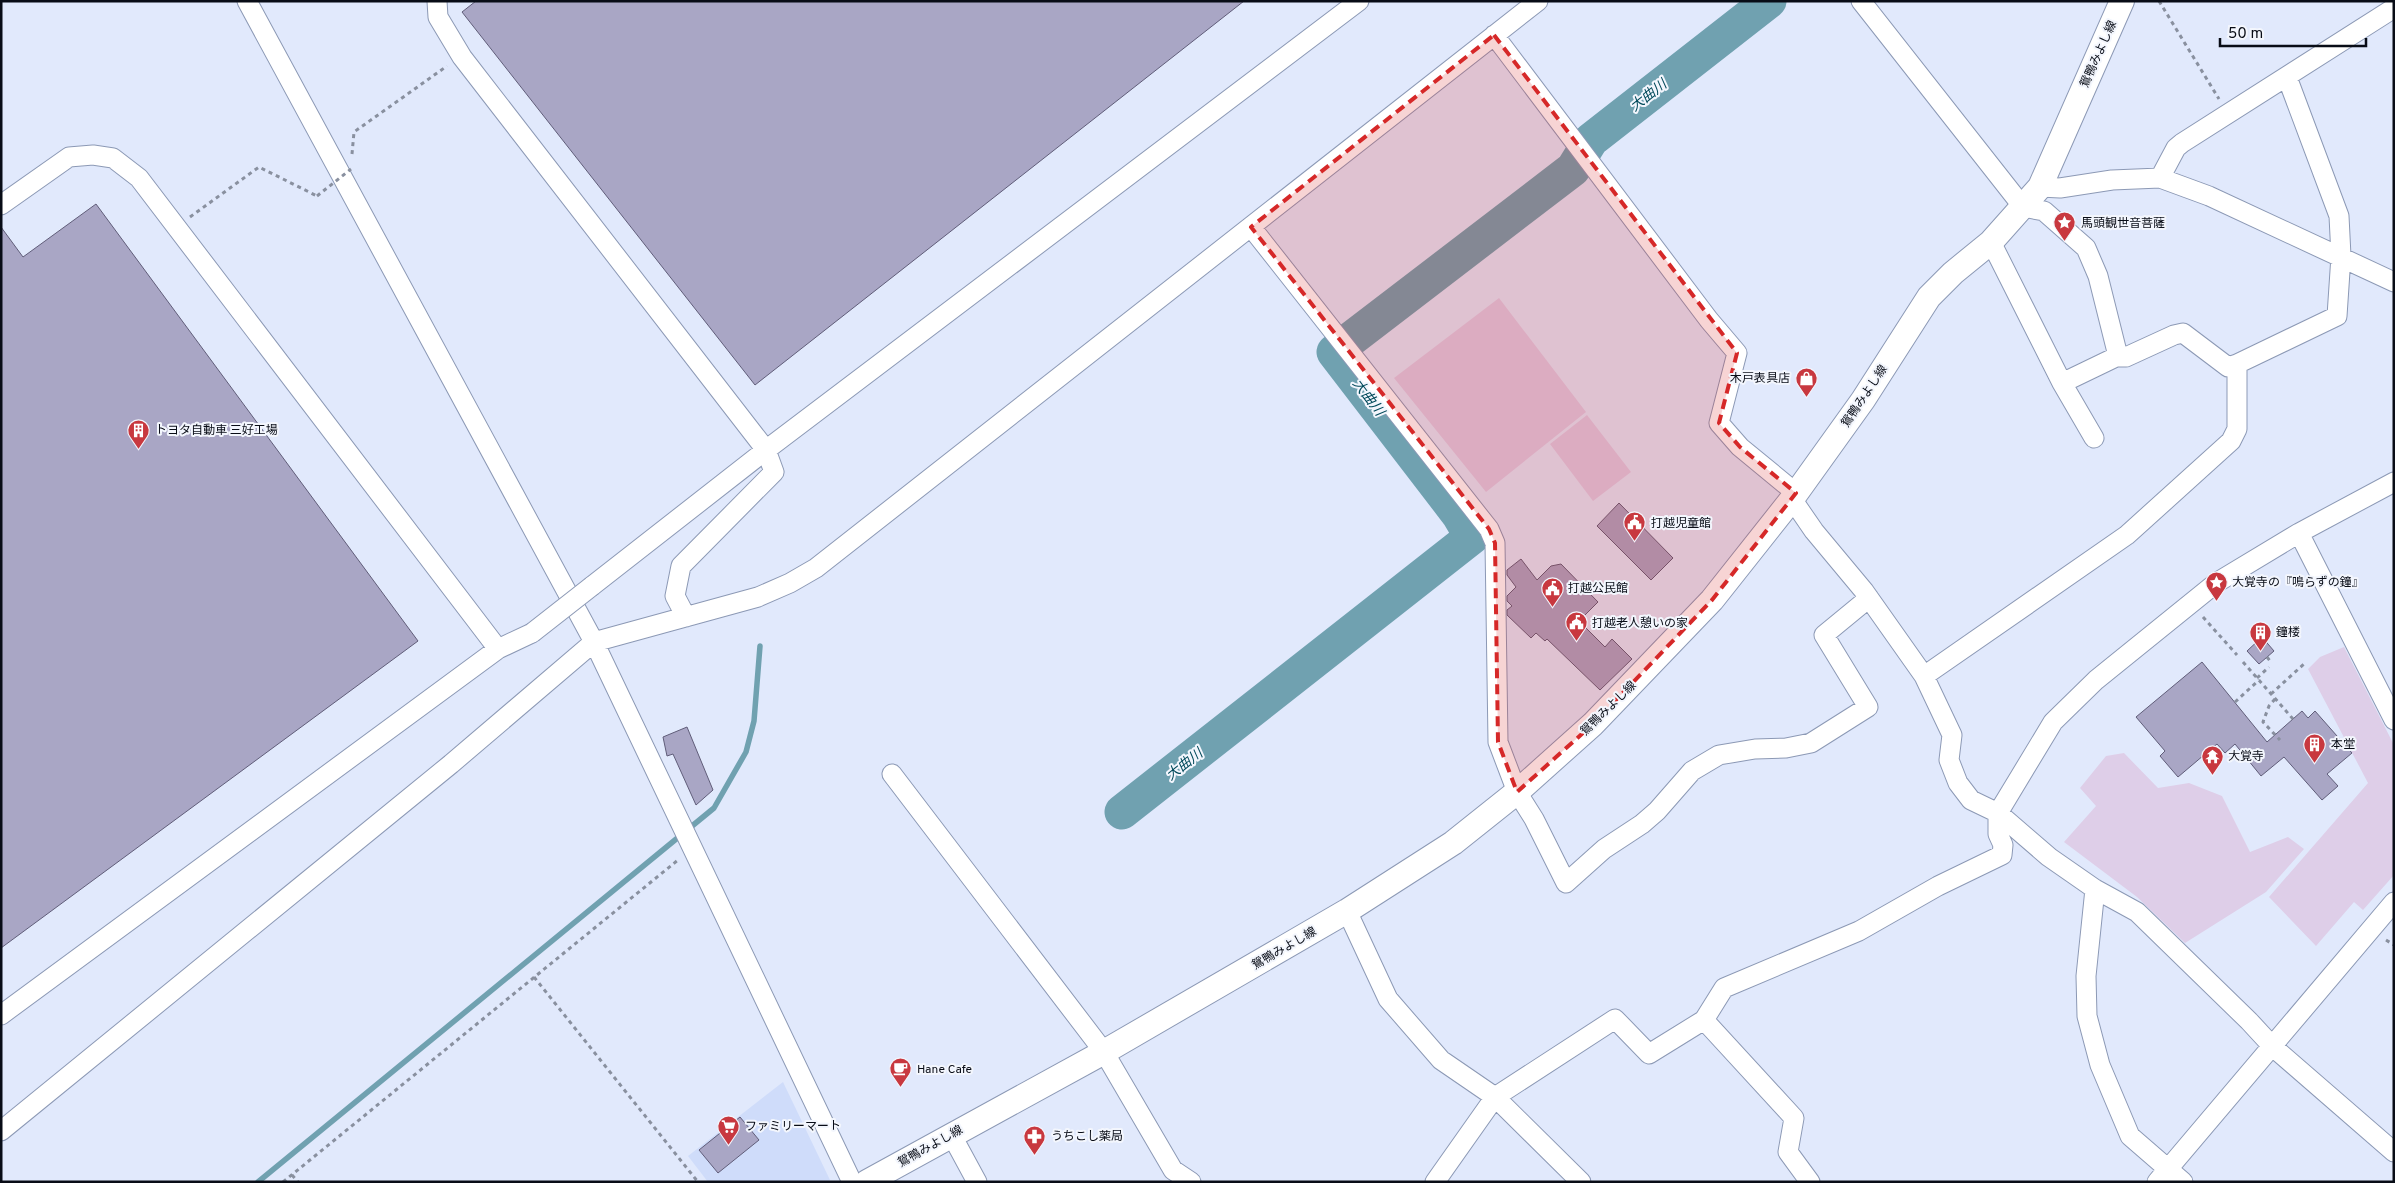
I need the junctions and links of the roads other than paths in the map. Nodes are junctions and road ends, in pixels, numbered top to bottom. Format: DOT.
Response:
graph roads {
  1 [pos="247,1"];
  2 [pos="437,1"];
  3 [pos="1359,1"];
  4 [pos="1538,1"];
  5 [pos="1861,1"];
  6 [pos="2122,1"];
  7 [pos="2394,8"];
  8 [pos="1494,35"];
  9 [pos="2287,78"];
  10 [pos="2160,178"];
  11 [pos="2040,187"];
  12 [pos="1,205"];
  13 [pos="2023,207"];
  14 [pos="1251,227"];
  15 [pos="1991,242"];
  16 [pos="2341,256"];
  17 [pos="2394,282"];
  18 [pos="2118,357"];
  19 [pos="2237,364"];
  20 [pos="2062,383"];
  21 [pos="2094,438"];
  22 [pos="766,450"];
  23 [pos="2394,482"];
  24 [pos="1794,496"];
  25 [pos="2299,533"];
  26 [pos="1870,598"];
  27 [pos="686,617"];
  28 [pos="594,642"];
  29 [pos="498,649"];
  30 [pos="1924,676"];
  31 [pos="2394,720"];
  32 [pos="892,774"];
  33 [pos="1517,792"];
  34 [pos="1998,813"];
  35 [pos="2095,889"];
  36 [pos="2394,902"];
  37 [pos="1347,911"];
  38 [pos="1,1015"];
  39 [pos="1704,1020"];
  40 [pos="2273,1047"];
  41 [pos="1104,1052"];
  42 [pos="1495,1097"];
  43 [pos="1,1131"];
  44 [pos="951,1134"];
  45 [pos="2394,1152"];
  46 [pos="2163,1175"];
  47 [pos="852,1182"];
  48 [pos="866,1182"];
  49 [pos="978,1182"];
  50 [pos="1191,1182"];
  51 [pos="1435,1182"];
  52 [pos="1581,1182"];
  53 [pos="1810,1182"];
  54 [pos="2183,1182"];
  1 -- 28 [label="street"];
  2 -- 22 [label="street"];
  3 -- 22 [label="street"];
  4 -- 8 [label="street"];
  5 -- 13 [label="street"];
  6 -- 11 [label="main road, 鴛鴨みよし線"];
  7 -- 9 [label="street"];
  8 -- 14 [label="street"];
  8 -- 24 [label="street"];
  9 -- 10 [label="street"];
  9 -- 16 [label="street"];
  10 -- 11 [label="street"];
  10 -- 16 [label="street"];
  11 -- 13 [label="main road, 鴛鴨みよし線"];
  12 -- 29 [label="street"];
  13 -- 15 [label="main road, 鴛鴨みよし線"];
  13 -- 18 [label="street"];
  14 -- 27 [label="street"];
  14 -- 33 [label="street"];
  15 -- 20 [label="street"];
  15 -- 24 [label="main road, 鴛鴨みよし線"];
  16 -- 17 [label="street"];
  16 -- 19 [label="street"];
  18 -- 19 [label="street"];
  18 -- 20 [label="street"];
  19 -- 30 [label="street"];
  20 -- 21 [label="street"];
  22 -- 27 [label="street"];
  22 -- 29 [label="street, bridge"];
  23 -- 25 [label="street"];
  24 -- 26 [label="street"];
  24 -- 33 [label="main road, 鴛鴨みよし線"];
  25 -- 31 [label="street"];
  25 -- 34 [label="street"];
  26 -- 30 [label="street"];
  26 -- 33 [label="street"];
  27 -- 28 [label="street"];
  28 -- 43 [label="street"];
  28 -- 47 [label="street"];
  29 -- 38 [label="street"];
  30 -- 34 [label="street"];
  32 -- 41 [label="street"];
  33 -- 37 [label="main road, 鴛鴨みよし線"];
  34 -- 35 [label="street"];
  34 -- 39 [label="street"];
  35 -- 40 [label="street"];
  35 -- 46 [label="street"];
  36 -- 40 [label="street"];
  37 -- 41 [label="main road, 鴛鴨みよし線"];
  37 -- 42 [label="street"];
  39 -- 42 [label="street"];
  39 -- 53 [label="street"];
  40 -- 45 [label="street"];
  40 -- 46 [label="street"];
  41 -- 44 [label="main road, 鴛鴨みよし線"];
  41 -- 50 [label="street"];
  42 -- 51 [label="street"];
  42 -- 52 [label="street"];
  44 -- 48 [label="main road, 鴛鴨みよし線"];
  44 -- 49 [label="street"];
  46 -- 54 [label="street"];
}
